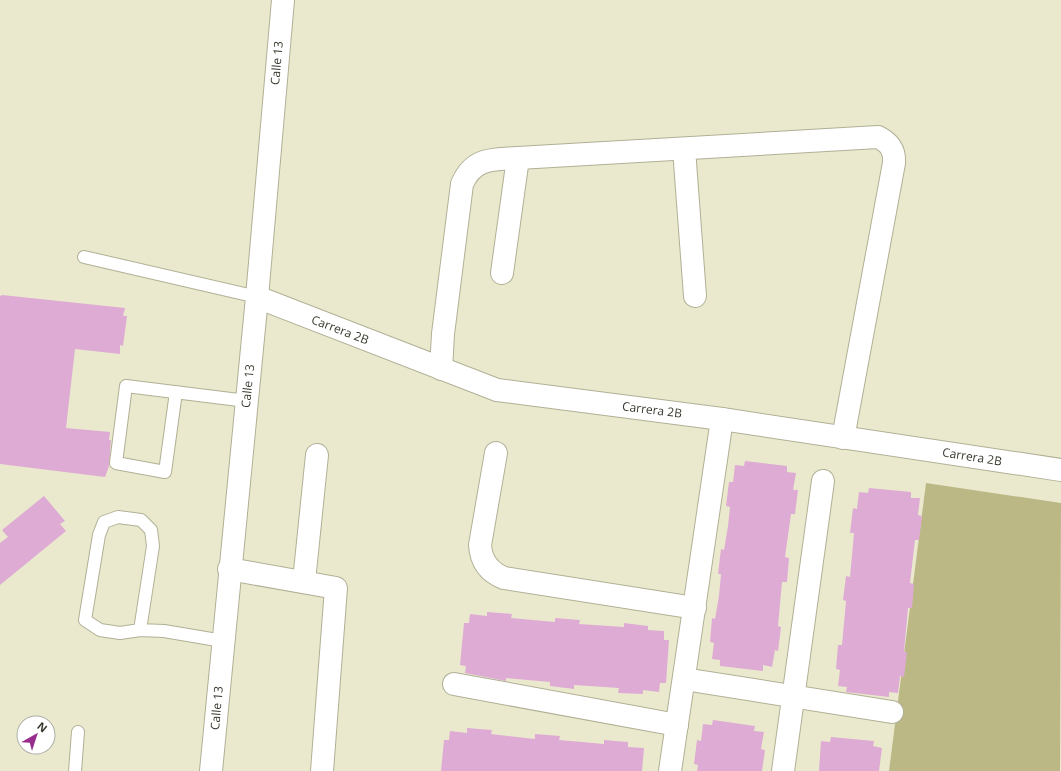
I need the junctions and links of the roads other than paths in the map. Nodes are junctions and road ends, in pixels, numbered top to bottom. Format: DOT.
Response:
graph roads {
  1 [pos="283,0"];
  2 [pos="684,149"];
  3 [pos="518,158"];
  4 [pos="84,257"];
  5 [pos="502,273"];
  6 [pos="695,296"];
  7 [pos="257,298"];
  8 [pos="441,369"];
  9 [pos="176,392"];
  10 [pos="247,401"];
  11 [pos="722,420"];
  12 [pos="843,438"];
  13 [pos="496,453"];
  14 [pos="317,455"];
  15 [pos="1061,470"];
  16 [pos="823,481"];
  17 [pos="229,569"];
  18 [pos="304,581"];
  19 [pos="695,608"];
  20 [pos="140,630"];
  21 [pos="223,641"];
  22 [pos="684,679"];
  23 [pos="454,684"];
  24 [pos="793,696"];
  25 [pos="892,712"];
  26 [pos="677,725"];
  27 [pos="78,732"];
  28 [pos="75,771"];
  29 [pos="211,771"];
  30 [pos="322,771"];
  31 [pos="670,771"];
  32 [pos="783,771"];
  1 -- 7 [label="street, Calle 13"];
  2 -- 3 [label="street"];
  2 -- 6 [label="street"];
  2 -- 12 [label="street"];
  3 -- 5 [label="street"];
  3 -- 8 [label="street"];
  4 -- 7 [label="lane"];
  7 -- 8 [label="street, Carrera 2B"];
  7 -- 10 [label="street, Calle 13"];
  8 -- 11 [label="street, Carrera 2B"];
  9 -- 9 [label="lane"];
  9 -- 10 [label="lane"];
  10 -- 17 [label="street, Calle 13"];
  11 -- 12 [label="street, Carrera 2B"];
  11 -- 19 [label="street"];
  12 -- 15 [label="street, Carrera 2B"];
  13 -- 19 [label="street"];
  14 -- 18 [label="street"];
  16 -- 24 [label="street"];
  17 -- 18 [label="street"];
  17 -- 21 [label="street, Calle 13"];
  18 -- 30 [label="street"];
  19 -- 22 [label="street"];
  20 -- 20 [label="lane"];
  20 -- 21 [label="lane"];
  21 -- 29 [label="street, Calle 13"];
  22 -- 24 [label="street"];
  22 -- 26 [label="street"];
  23 -- 26 [label="street"];
  24 -- 25 [label="street"];
  24 -- 32 [label="street"];
  26 -- 31 [label="street"];
  27 -- 28 [label="lane"];
}
